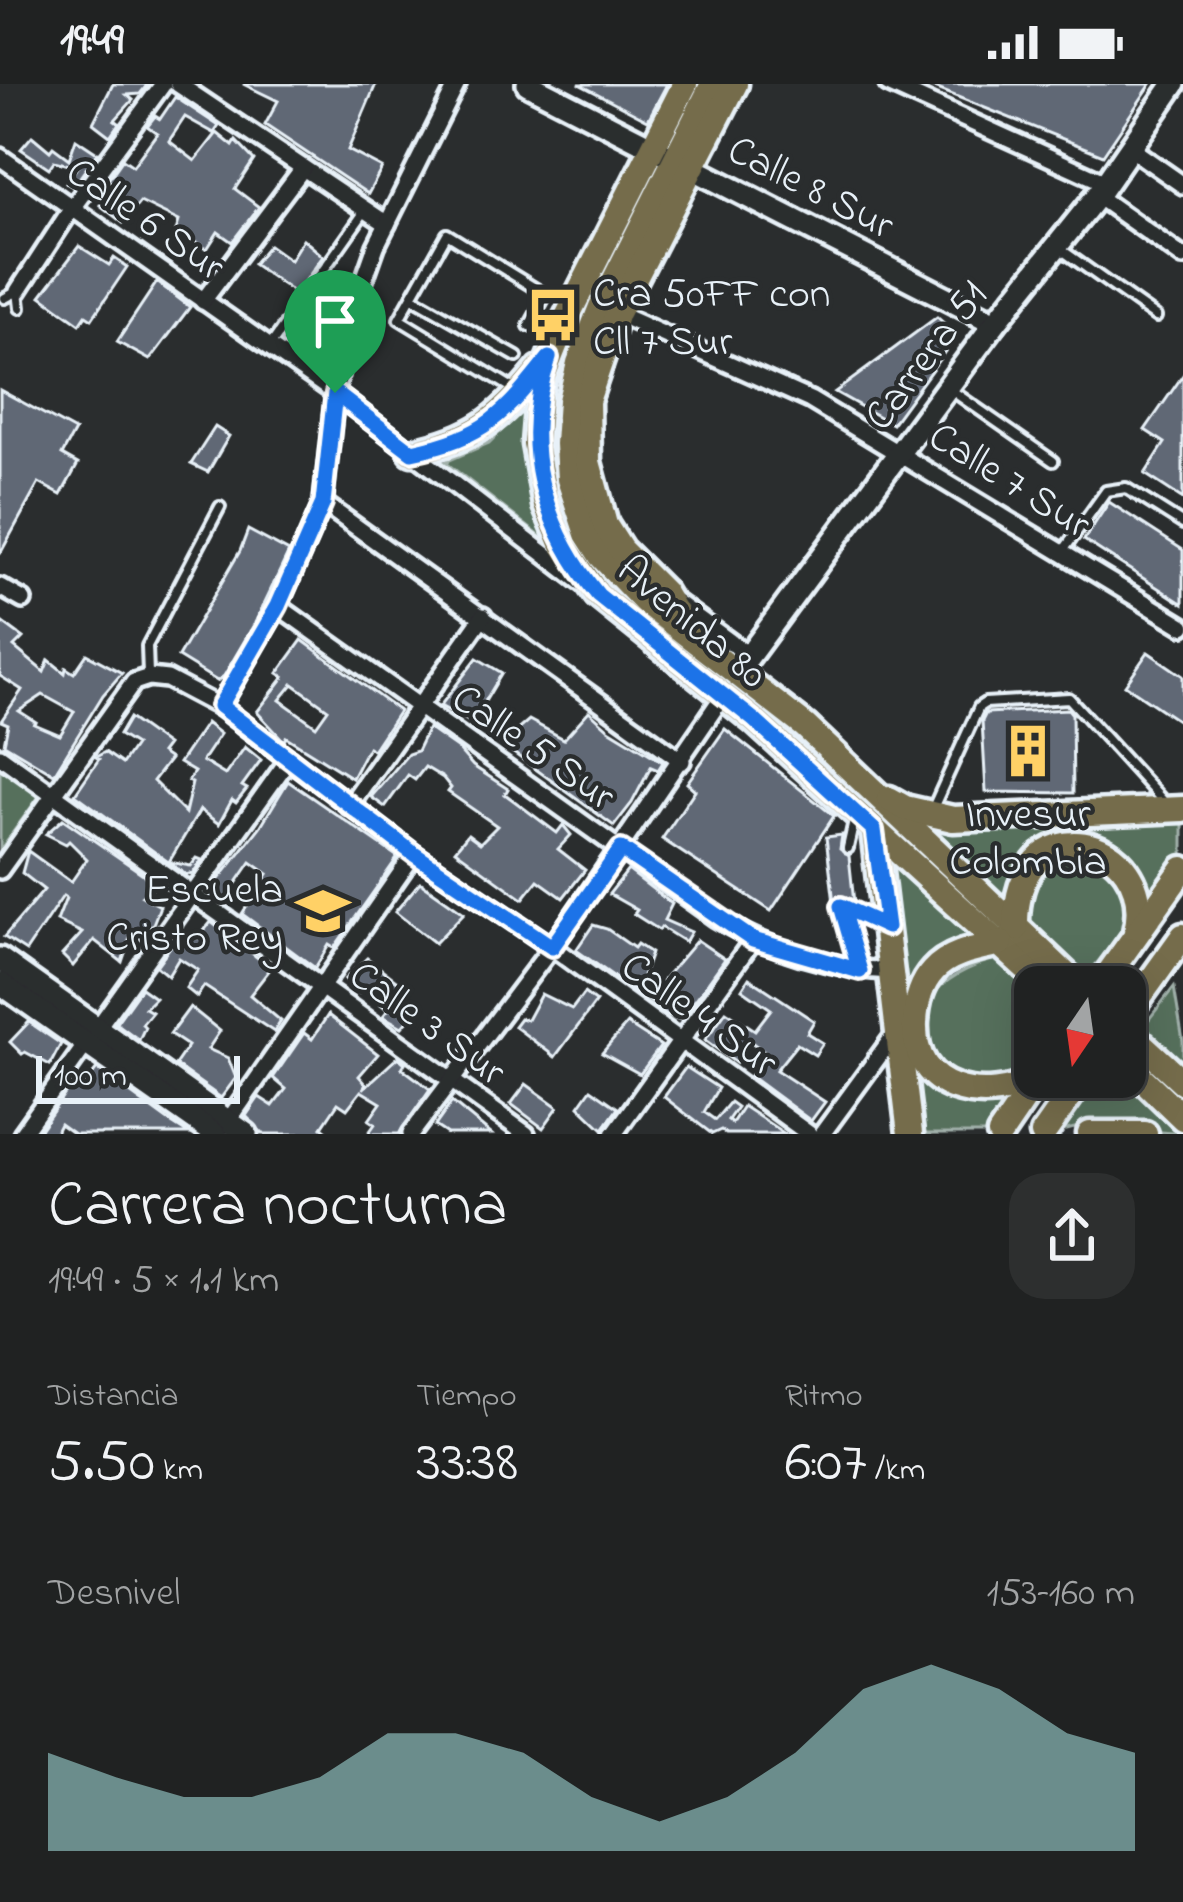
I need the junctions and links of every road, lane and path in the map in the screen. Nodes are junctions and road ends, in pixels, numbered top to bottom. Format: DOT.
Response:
graph roads {
  1 [pos="164,84"];
  2 [pos="178,84"];
  3 [pos="457,84"];
  4 [pos="528,84"];
  5 [pos="686,84"];
  6 [pos="713,84"];
  7 [pos="735,84"];
  8 [pos="887,84"];
  9 [pos="1174,84"];
  10 [pos="1130,148"];
  11 [pos="0,158"];
  12 [pos="673,158"];
  13 [pos="303,168"];
  14 [pos="1183,185"];
  15 [pos="1101,189"];
  16 [pos="72,208"];
  17 [pos="365,210"];
  18 [pos="387,224"];
  19 [pos="1057,246"];
  20 [pos="1183,257"];
  21 [pos="412,297"];
  22 [pos="14,299"];
  23 [pos="203,301"];
  24 [pos="609,310"];
  25 [pos="1156,317"];
  26 [pos="995,323"];
  27 [pos="529,326"];
  28 [pos="269,347"];
  29 [pos="517,357"];
  30 [pos="549,358"];
  31 [pos="947,387"];
  32 [pos="335,393"];
  33 [pos="521,393"];
  34 [pos="412,452"];
  35 [pos="898,452"];
  36 [pos="1053,461"];
  37 [pos="323,503"];
  38 [pos="220,507"];
  39 [pos="1183,524"];
  40 [pos="1062,552"];
  41 [pos="0,587"];
  42 [pos="663,592"];
  43 [pos="598,595"];
  44 [pos="23,600"];
  45 [pos="278,606"];
  46 [pos="483,616"];
  47 [pos="1183,626"];
  48 [pos="688,636"];
  49 [pos="742,664"];
  50 [pos="141,680"];
  51 [pos="723,696"];
  52 [pos="220,706"];
  53 [pos="418,706"];
  54 [pos="0,756"];
  55 [pos="289,759"];
  56 [pos="682,761"];
  57 [pos="857,776"];
  58 [pos="55,793"];
  59 [pos="349,806"];
  60 [pos="851,808"];
  61 [pos="1176,809"];
  62 [pos="930,815"];
  63 [pos="874,830"];
  64 [pos="848,848"];
  65 [pos="621,849"];
  66 [pos="414,854"];
  67 [pos="1183,869"];
  68 [pos="0,870"];
  69 [pos="194,892"];
  70 [pos="887,927"];
  71 [pos="1136,932"];
  72 [pos="1008,936"];
  73 [pos="1183,936"];
  74 [pos="753,940"];
  75 [pos="552,947"];
  76 [pos="0,959"];
  77 [pos="1031,966"];
  78 [pos="1050,966"];
  79 [pos="1113,966"];
  80 [pos="860,971"];
  81 [pos="893,971"];
  82 [pos="0,982"];
  83 [pos="1146,987"];
  84 [pos="321,988"];
  85 [pos="899,1028"];
  86 [pos="92,1036"];
  87 [pos="680,1042"];
  88 [pos="1146,1048"];
  89 [pos="451,1080"];
  90 [pos="1146,1082"];
  91 [pos="1183,1082"];
  92 [pos="1014,1090"];
  93 [pos="1025,1098"];
  94 [pos="1068,1098"];
  95 [pos="1183,1118"];
  96 [pos="227,1131"];
  97 [pos="22,1134"];
  98 [pos="411,1134"];
  99 [pos="526,1134"];
  100 [pos="614,1134"];
  101 [pos="809,1134"];
  102 [pos="822,1134"];
  103 [pos="910,1134"];
  104 [pos="1000,1134"];
  105 [pos="1043,1134"];
  106 [pos="1090,1134"];
  107 [pos="1145,1134"];
  1 -- 16 [label="street"];
  2 -- 13 [label="street"];
  3 -- 18 [label="street"];
  4 -- 12 [label="street, Calle 8 Sur"];
  5 -- 12 [label="main road, Avenida 80"];
  6 -- 12 [label="main road, Avenida 80"];
  7 -- 12 [label="main road, Avenida 80"];
  8 -- 15 [label="street"];
  9 -- 10 [label="street, Carrera 51"];
  10 -- 14 [label="street"];
  10 -- 15 [label="street, Carrera 51"];
  11 -- 16 [label="street, Calle 6 Sur"];
  12 -- 24 [label="main road, Avenida 80"];
  12 -- 26 [label="street, Calle 8 Sur"];
  12 -- 30 [label="main road, Avenida 80"];
  13 -- 17 [label="street"];
  13 -- 23 [label="street"];
  15 -- 19 [label="street, Carrera 51"];
  15 -- 20 [label="street"];
  16 -- 22 [label="street"];
  16 -- 23 [label="street, Calle 6 Sur"];
  17 -- 18 [label="street"];
  17 -- 28 [label="lane"];
  18 -- 32 [label="street"];
  19 -- 25 [label="lane"];
  19 -- 26 [label="street, Carrera 51"];
  21 -- 27 [label="lane"];
  21 -- 29 [label="lane"];
  21 -- 33 [label="lane"];
  23 -- 28 [label="street, Calle 6 Sur"];
  24 -- 35 [label="street, Calle 7 Sur"];
  24 -- 42 [label="main road, Avenida 80"];
  24 -- 48 [label="main road, Avenida 80"];
  26 -- 31 [label="street, Carrera 51"];
  28 -- 32 [label="street, Calle 6 Sur"];
  30 -- 33 [label="main road"];
  30 -- 43 [label="main road, Avenida 80"];
  31 -- 35 [label="street, Carrera 51"];
  31 -- 36 [label="lane"];
  32 -- 34 [label="street, Calle 6 Sur"];
  32 -- 37 [label="street"];
  33 -- 34 [label="main road"];
  34 -- 43 [label="street, Calle 6 Sur"];
  35 -- 40 [label="street, Calle 7 Sur"];
  35 -- 49 [label="street, Carrera 51"];
  37 -- 45 [label="street"];
  37 -- 46 [label="street"];
  38 -- 50 [label="lane"];
  39 -- 40 [label="lane"];
  40 -- 47 [label="street, Calle 7 Sur"];
  41 -- 44 [label="street"];
  42 -- 48 [label="main road, Avenida 80"];
  42 -- 49 [label="street"];
  43 -- 51 [label="main road, Avenida 80"];
  45 -- 52 [label="street"];
  45 -- 53 [label="street, Calle 5 Sur"];
  46 -- 53 [label="street"];
  46 -- 56 [label="street"];
  48 -- 49 [label="main road, Avenida 80"];
  49 -- 57 [label="main road, Avenida 80"];
  50 -- 52 [label="street, Calle 4 Sur"];
  50 -- 58 [label="street"];
  51 -- 56 [label="street"];
  51 -- 60 [label="main road, Avenida 80"];
  52 -- 55 [label="street, Calle 4 Sur"];
  53 -- 59 [label="street"];
  53 -- 65 [label="street, Calle 5 Sur"];
  54 -- 58 [label="street, Calle 3 Sur"];
  55 -- 59 [label="street, Calle 4 Sur"];
  55 -- 69 [label="street"];
  56 -- 65 [label="street"];
  57 -- 62 [label="main road"];
  57 -- 72 [label="main road, Avenida 80"];
  58 -- 68 [label="street"];
  58 -- 69 [label="street, Calle 3 Sur"];
  59 -- 66 [label="street, Calle 4 Sur"];
  60 -- 63 [label="main road, Avenida 80"];
  60 -- 64 [label="lane"];
  61 -- 62 [label="main road"];
  61 -- 62 [label="lane"];
  63 -- 70 [label="main road"];
  63 -- 72 [label="main road, Avenida 80"];
  65 -- 74 [label="street, Calle 5 Sur"];
  65 -- 75 [label="street"];
  66 -- 75 [label="street, Calle 4 Sur"];
  66 -- 84 [label="street"];
  67 -- 71 [label="main road"];
  69 -- 84 [label="street, Calle 3 Sur"];
  69 -- 86 [label="street"];
  70 -- 80 [label="lane"];
  70 -- 81 [label="main road"];
  71 -- 72 [label="main road"];
  71 -- 79 [label="main road"];
  72 -- 77 [label="main road, Avenida 80"];
  72 -- 78 [label="main road, Avenida 80"];
  72 -- 92 [label="main road"];
  73 -- 83 [label="main road"];
  74 -- 80 [label="street, Calle 5 Sur"];
  74 -- 87 [label="street"];
  75 -- 87 [label="street, Calle 4 Sur"];
  75 -- 89 [label="street"];
  76 -- 86 [label="street"];
  80 -- 81 [label="street, Calle 5 Sur"];
  81 -- 85 [label="main road"];
  82 -- 86 [label="street"];
  84 -- 89 [label="street, Calle 3 Sur"];
  84 -- 96 [label="street"];
  85 -- 102 [label="street"];
  85 -- 103 [label="main road"];
  86 -- 96 [label="street"];
  86 -- 97 [label="street"];
  87 -- 100 [label="street"];
  87 -- 101 [label="street, Calle 4 Sur"];
  88 -- 91 [label="main road"];
  89 -- 98 [label="street"];
  89 -- 99 [label="street, Calle 3 Sur"];
  90 -- 95 [label="main road"];
  93 -- 104 [label="main road"];
  94 -- 105 [label="main road"];
  106 -- 107 [label="main road"];
}
